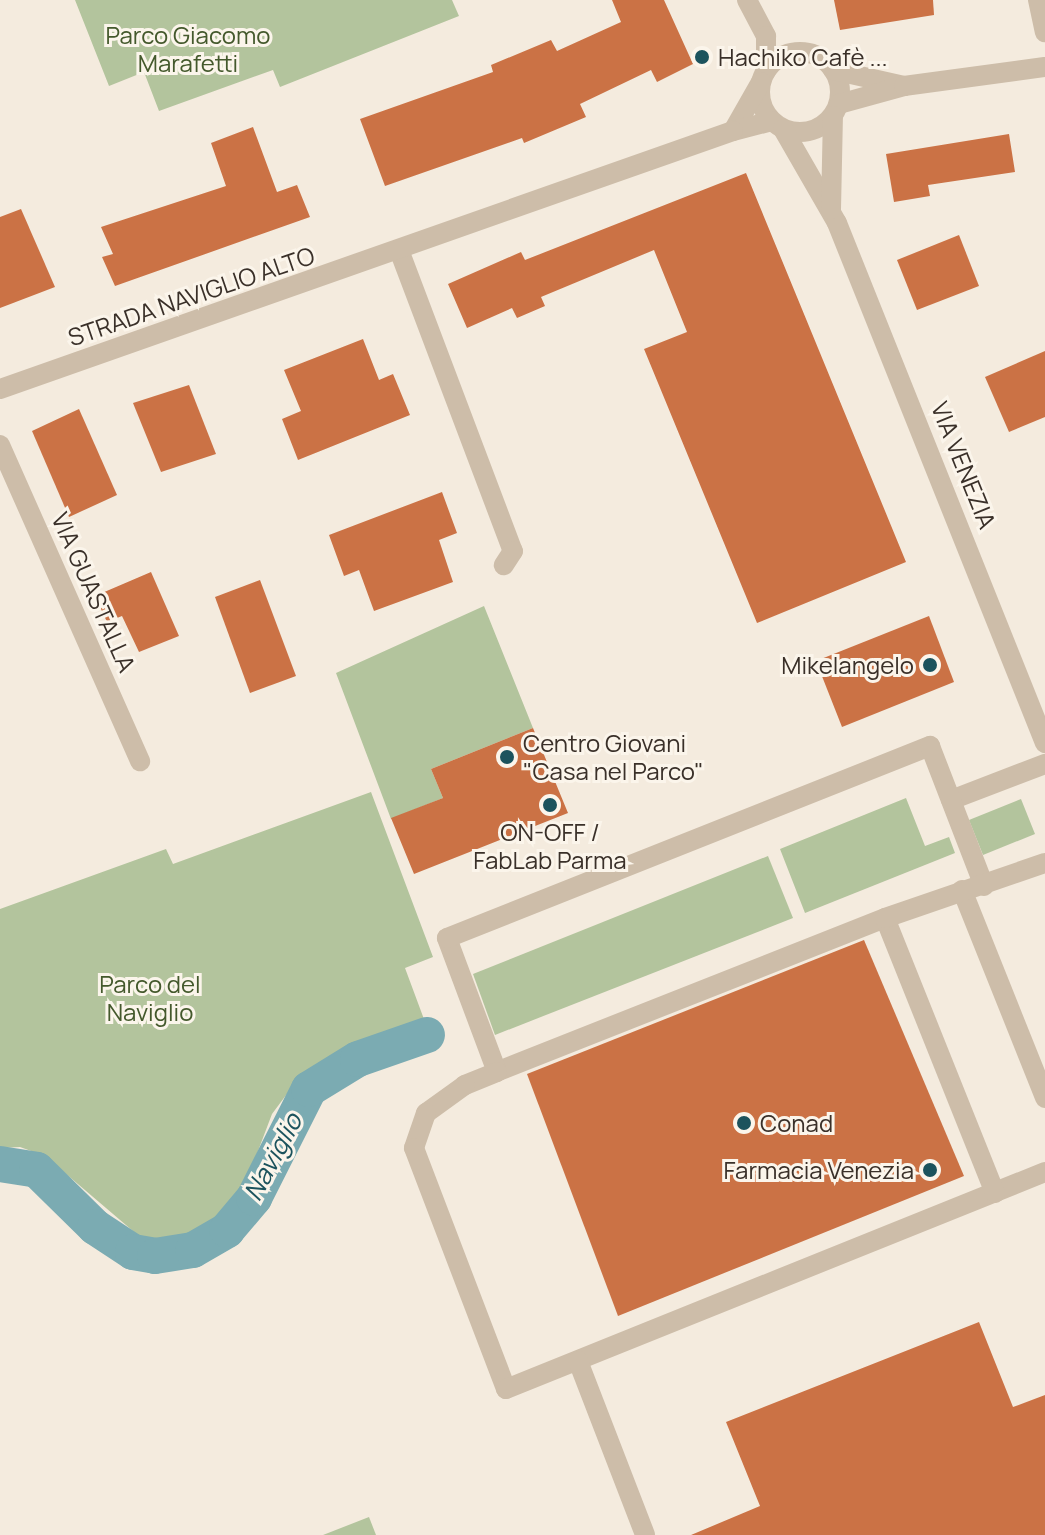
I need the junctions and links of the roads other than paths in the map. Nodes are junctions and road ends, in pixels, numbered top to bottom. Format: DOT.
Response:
graph roads {
  1 [pos="747,0"];
  2 [pos="1038,0"];
  3 [pos="1045,32"];
  4 [pos="766,36"];
  5 [pos="793,53"];
  6 [pos="1045,67"];
  7 [pos="833,70"];
  8 [pos="764,76"];
  9 [pos="904,86"];
  10 [pos="836,110"];
  11 [pos="778,125"];
  12 [pos="733,131"];
  13 [pos="831,209"];
  14 [pos="399,250"];
  15 [pos="0,389"];
  16 [pos="0,445"];
  17 [pos="504,565"];
  18 [pos="1045,743"];
  19 [pos="140,761"];
  20 [pos="1045,764"];
  21 [pos="951,800"];
  22 [pos="1045,863"];
  23 [pos="984,886"];
  24 [pos="962,890"];
  25 [pos="885,918"];
  26 [pos="497,1072"];
  27 [pos="1045,1098"];
  28 [pos="1045,1172"];
  29 [pos="995,1193"];
  30 [pos="578,1361"];
  31 [pos="645,1535"];
  1 -- 4 [label="street, VIA VENEZIA"];
  2 -- 3 [label="street"];
  4 -- 5 [label="street, VIA VENEZIA"];
  4 -- 8 [label="street, VIA VENEZIA"];
  5 -- 7 [label="street, VIA VENEZIA"];
  5 -- 8 [label="street"];
  6 -- 9 [label="street"];
  7 -- 9 [label="street"];
  7 -- 10 [label="street, VIA VENEZIA"];
  8 -- 11 [label="street, VIA VENEZIA"];
  8 -- 12 [label="street"];
  9 -- 10 [label="street"];
  10 -- 11 [label="street"];
  10 -- 13 [label="street, VIA VENEZIA"];
  11 -- 12 [label="street, STRADA NAVIGLIO ALTO"];
  11 -- 13 [label="street, VIA VENEZIA"];
  12 -- 14 [label="street, STRADA NAVIGLIO ALTO"];
  13 -- 18 [label="street, VIA VENEZIA"];
  14 -- 15 [label="street, STRADA NAVIGLIO ALTO"];
  14 -- 17 [label="street"];
  16 -- 19 [label="street, VIA GUASTALLA"];
  20 -- 21 [label="street"];
  21 -- 23 [label="street"];
  21 -- 26 [label="street"];
  22 -- 23 [label="street"];
  23 -- 24 [label="street"];
  24 -- 25 [label="street"];
  24 -- 27 [label="street"];
  25 -- 26 [label="street"];
  25 -- 29 [label="street"];
  26 -- 30 [label="street"];
  28 -- 29 [label="street"];
  29 -- 30 [label="street"];
  30 -- 31 [label="street"];
}
